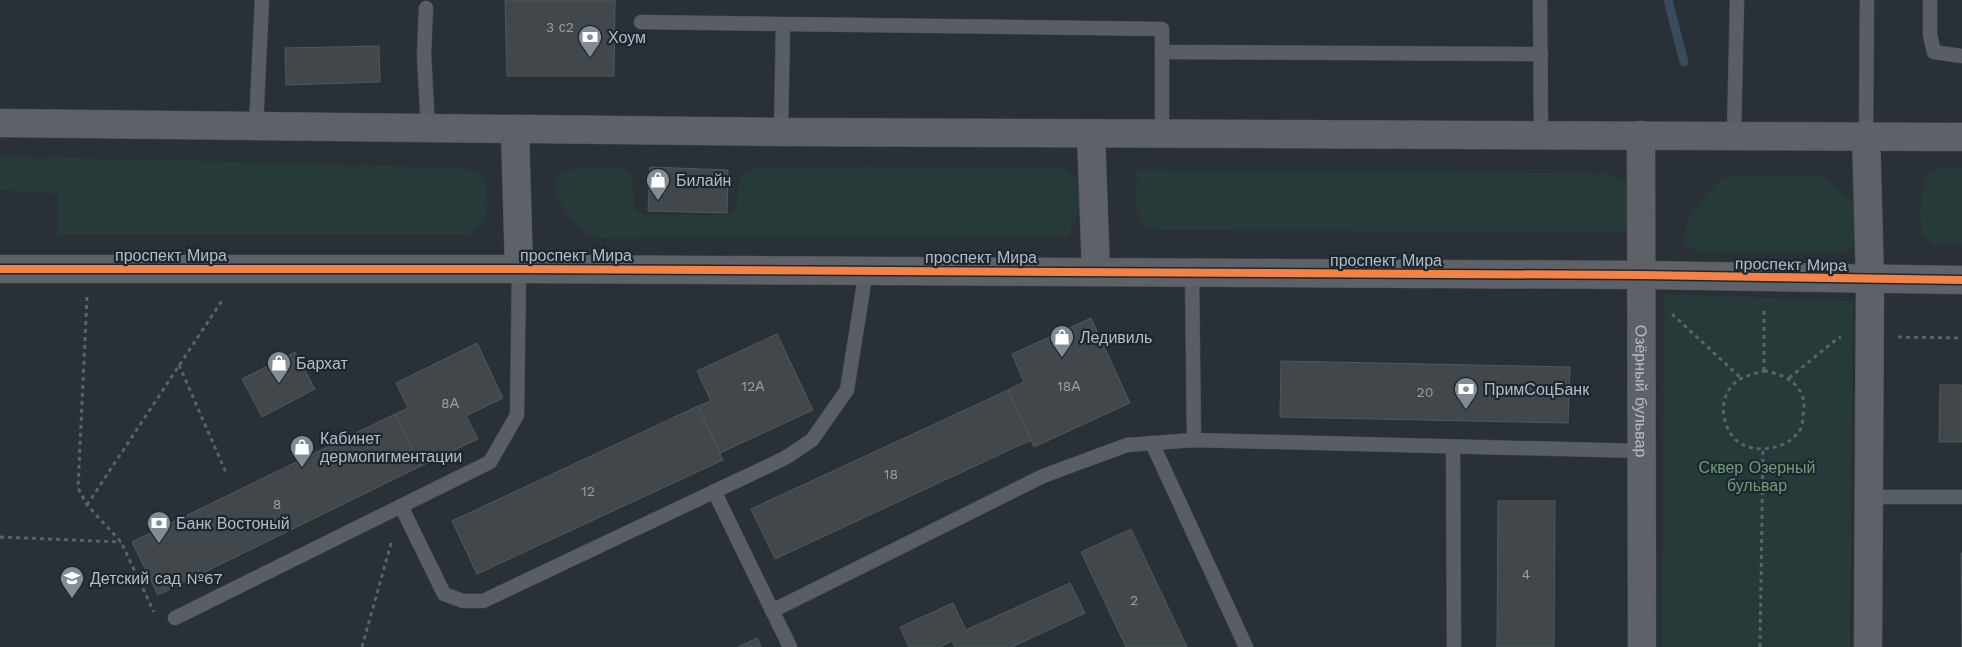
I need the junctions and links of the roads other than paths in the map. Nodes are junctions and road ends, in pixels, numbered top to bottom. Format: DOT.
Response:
graph roads {
  1 [pos="262,0"];
  2 [pos="1540,0"];
  3 [pos="1738,0"];
  4 [pos="1867,0"];
  5 [pos="1930,0"];
  6 [pos="426,8"];
  7 [pos="641,22"];
  8 [pos="783,25"];
  9 [pos="1162,52"];
  10 [pos="1541,54"];
  11 [pos="1962,56"];
  12 [pos="0,123"];
  13 [pos="256,126"];
  14 [pos="428,129"];
  15 [pos="515,130"];
  16 [pos="781,132"];
  17 [pos="1091,134"];
  18 [pos="1162,134"];
  19 [pos="1541,134"];
  20 [pos="1641,135"];
  21 [pos="1734,135"];
  22 [pos="1866,135"];
  23 [pos="1962,137"];
  24 [pos="0,269"];
  25 [pos="519,269"];
  26 [pos="866,271"];
  27 [pos="1096,272"];
  28 [pos="1192,273"];
  29 [pos="1642,275"];
  30 [pos="1870,280"];
  31 [pos="1962,280"];
  32 [pos="1194,440"];
  33 [pos="1152,443"];
  34 [pos="1453,447"];
  35 [pos="1642,451"];
  36 [pos="714,490"];
  37 [pos="1870,497"];
  38 [pos="1962,497"];
  39 [pos="401,506"];
  40 [pos="772,611"];
  41 [pos="175,618"];
  42 [pos="790,647"];
  43 [pos="1246,647"];
  44 [pos="1454,647"];
  45 [pos="1642,647"];
  46 [pos="1868,647"];
  1 -- 13 [label="lane"];
  2 -- 10 [label="lane"];
  3 -- 21 [label="lane"];
  4 -- 22 [label="lane"];
  5 -- 11 [label="lane"];
  6 -- 14 [label="lane"];
  7 -- 8 [label="lane"];
  8 -- 9 [label="lane"];
  8 -- 16 [label="lane"];
  9 -- 10 [label="lane"];
  9 -- 18 [label="lane"];
  10 -- 19 [label="lane"];
  12 -- 13 [label="street"];
  13 -- 14 [label="street"];
  14 -- 15 [label="street"];
  15 -- 16 [label="street"];
  15 -- 25 [label="street"];
  16 -- 17 [label="street"];
  17 -- 18 [label="street"];
  17 -- 27 [label="street"];
  18 -- 19 [label="street"];
  19 -- 20 [label="street"];
  20 -- 21 [label="street"];
  20 -- 29 [label="street, Озёрный бульвар"];
  21 -- 22 [label="street"];
  22 -- 23 [label="street"];
  22 -- 30 [label="street"];
  24 -- 25 [label="street, проспект Мира"];
  25 -- 26 [label="street, проспект Мира"];
  25 -- 39 [label="lane"];
  26 -- 27 [label="street, проспект Мира"];
  26 -- 36 [label="lane"];
  27 -- 28 [label="street, проспект Мира"];
  28 -- 29 [label="street, проспект Мира"];
  28 -- 32 [label="lane"];
  29 -- 30 [label="street, проспект Мира"];
  29 -- 35 [label="street, Озёрный бульвар"];
  30 -- 31 [label="street, проспект Мира"];
  30 -- 37 [label="street"];
  32 -- 33 [label="lane"];
  32 -- 34 [label="lane"];
  33 -- 40 [label="lane"];
  33 -- 43 [label="lane"];
  34 -- 35 [label="lane"];
  34 -- 44 [label="lane"];
  35 -- 45 [label="street, Озёрный бульвар"];
  36 -- 39 [label="lane"];
  36 -- 40 [label="lane"];
  37 -- 38 [label="lane"];
  37 -- 46 [label="street"];
  39 -- 41 [label="lane"];
  40 -- 42 [label="lane"];
}
